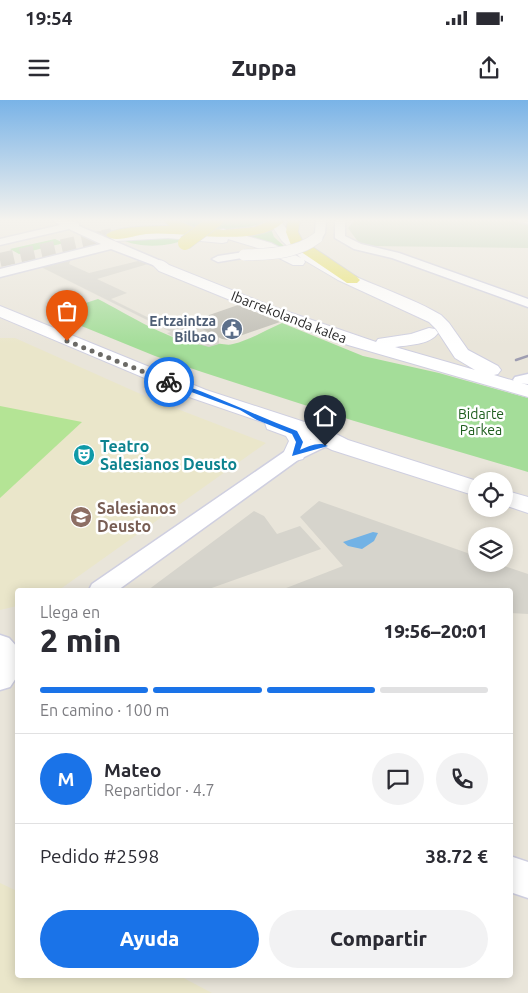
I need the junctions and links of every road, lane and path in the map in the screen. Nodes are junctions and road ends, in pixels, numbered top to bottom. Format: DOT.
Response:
graph roads {
  1 [pos="34,262"];
  2 [pos="165,262"];
  3 [pos="172,262"];
  4 [pos="189,262"];
  5 [pos="208,262"];
  6 [pos="293,262"];
  7 [pos="318,262"];
  8 [pos="325,262"];
  9 [pos="413,262"];
  10 [pos="0,273"];
  11 [pos="352,280"];
  12 [pos="528,303"];
  13 [pos="0,304"];
  14 [pos="0,311"];
  15 [pos="429,333"];
  16 [pos="384,343"];
  17 [pos="422,357"];
  18 [pos="497,373"];
  19 [pos="526,383"];
  20 [pos="317,442"];
  21 [pos="468,480"];
  22 [pos="468,487"];
  23 [pos="513,494"];
  24 [pos="528,499"];
  25 [pos="513,500"];
  26 [pos="528,505"];
  27 [pos="104,588"];
  28 [pos="513,875"];
  29 [pos="528,880"];
  1 -- 10 [label="street"];
  2 -- 17 [label="main road, Ibarrekolanda kalea"];
  3 -- 4 [label="main road"];
  5 -- 16 [label="main road, Ibarrekolanda kalea"];
  6 -- 15 [label="main road"];
  7 -- 11 [label="main road"];
  8 -- 11 [label="main road"];
  9 -- 12 [label="street"];
  11 -- 18 [label="main road"];
  13 -- 20 [label="main road"];
  14 -- 20 [label="main road"];
  15 -- 16 [label="main road"];
  15 -- 17 [label="main road"];
  16 -- 17 [label="main road, Ibarrekolanda kalea"];
  17 -- 18 [label="main road"];
  17 -- 19 [label="main road"];
  18 -- 19 [label="main road"];
  20 -- 21 [label="main road"];
  20 -- 22 [label="main road"];
  20 -- 27 [label="street"];
  23 -- 24 [label="main road"];
  25 -- 26 [label="main road"];
  28 -- 29 [label="street"];
}
